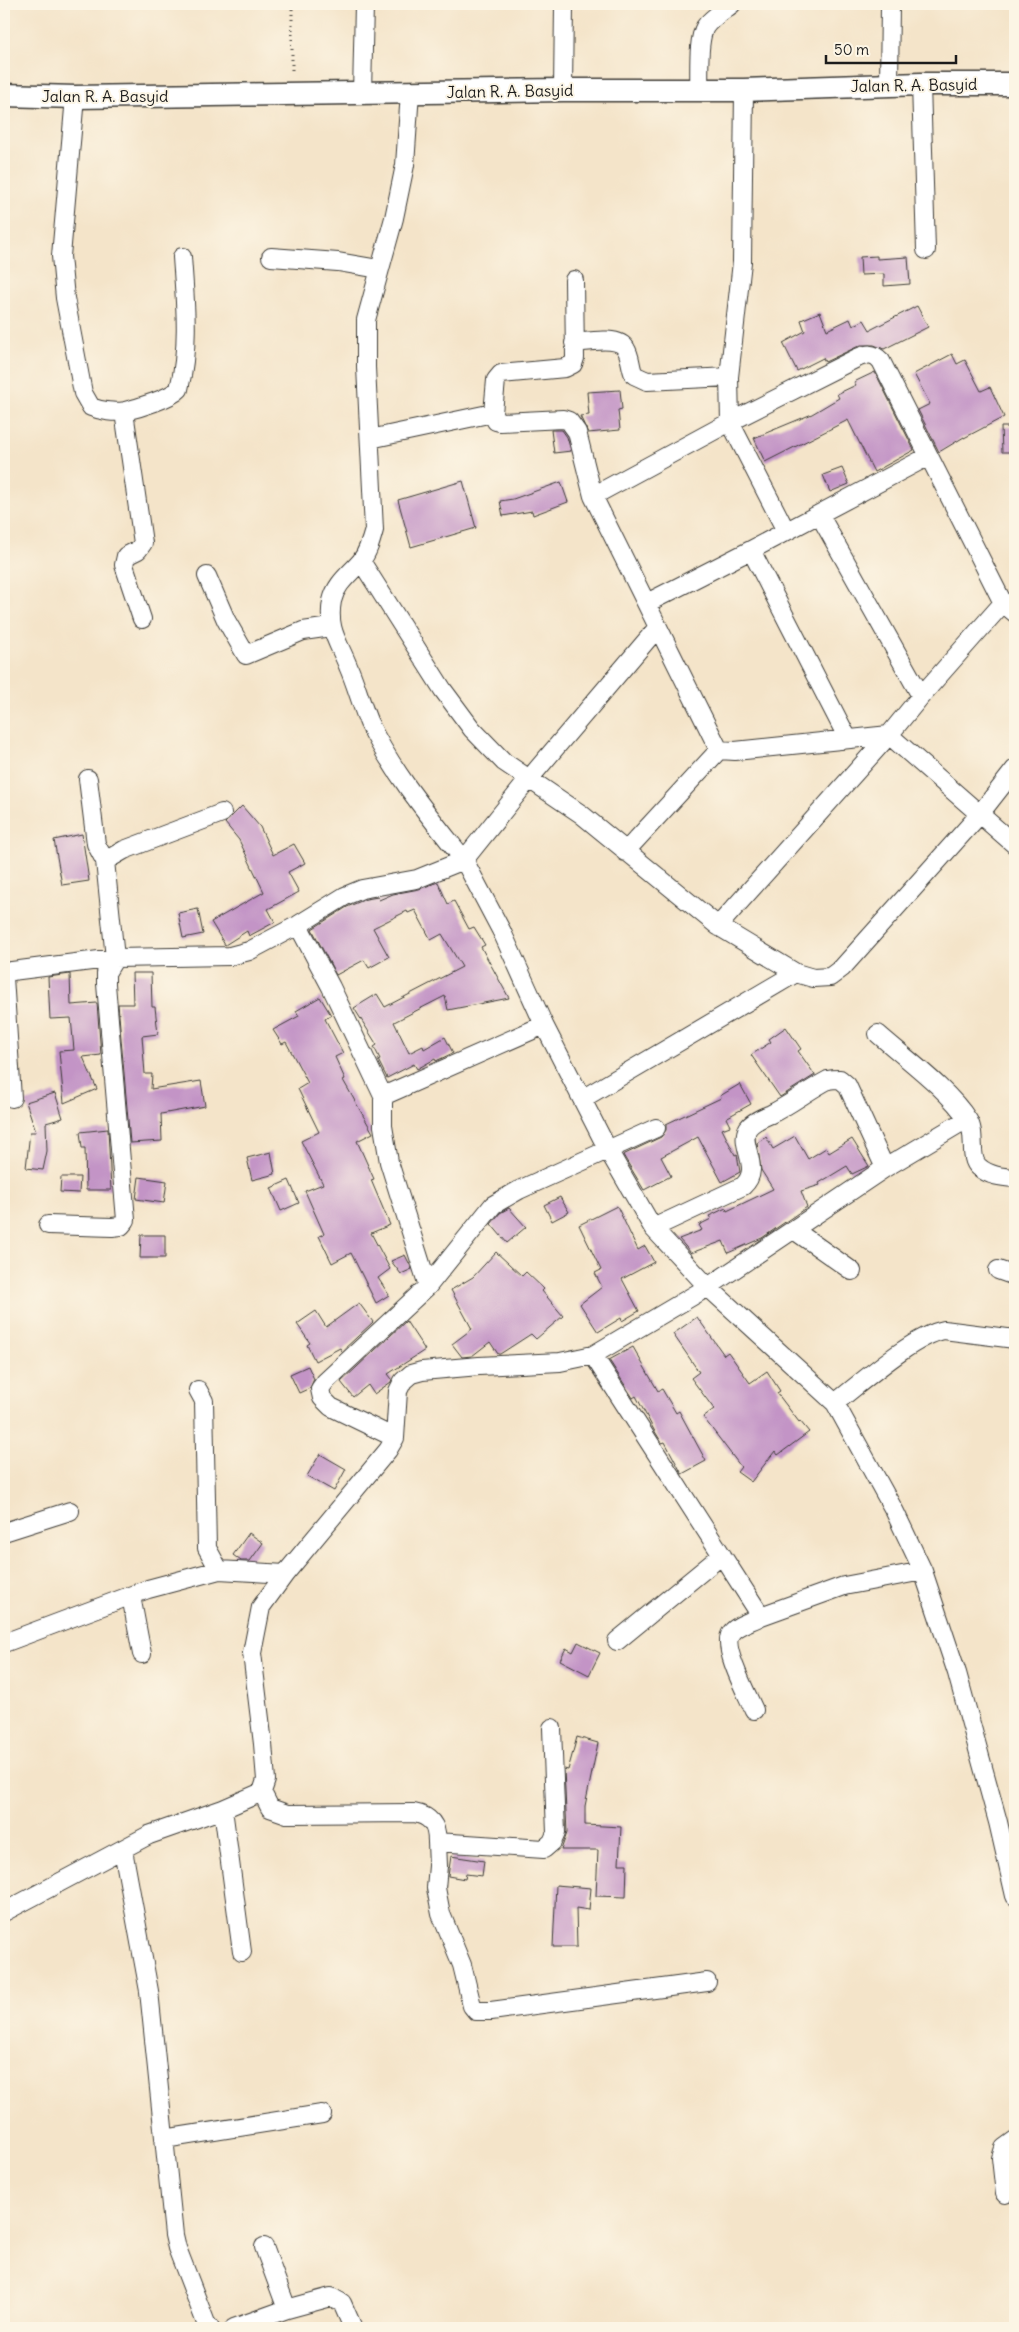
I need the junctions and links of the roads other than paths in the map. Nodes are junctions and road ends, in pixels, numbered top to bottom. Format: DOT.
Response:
graph roads {
  1 [pos="364,4"];
  2 [pos="564,4"];
  3 [pos="732,4"];
  4 [pos="890,4"];
  5 [pos="921,84"];
  6 [pos="1015,84"];
  7 [pos="889,85"];
  8 [pos="563,90"];
  9 [pos="699,90"];
  10 [pos="744,90"];
  11 [pos="410,92"];
  12 [pos="362,94"];
  13 [pos="4,95"];
  14 [pos="74,97"];
  15 [pos="926,250"];
  16 [pos="182,257"];
  17 [pos="271,257"];
  18 [pos="379,269"];
  19 [pos="574,280"];
  20 [pos="574,343"];
  21 [pos="729,377"];
  22 [pos="124,412"];
  23 [pos="493,413"];
  24 [pos="730,422"];
  25 [pos="370,439"];
  26 [pos="929,456"];
  27 [pos="593,496"];
  28 [pos="819,514"];
  29 [pos="786,531"];
  30 [pos="751,550"];
  31 [pos="361,561"];
  32 [pos="207,576"];
  33 [pos="646,603"];
  34 [pos="1009,608"];
  35 [pos="142,619"];
  36 [pos="331,627"];
  37 [pos="658,627"];
  38 [pos="921,696"];
  39 [pos="889,735"];
  40 [pos="848,739"];
  41 [pos="719,750"];
  42 [pos="1015,769"];
  43 [pos="88,779"];
  44 [pos="529,779"];
  45 [pos="222,812"];
  46 [pos="979,815"];
  47 [pos="1015,845"];
  48 [pos="625,852"];
  49 [pos="464,860"];
  50 [pos="105,861"];
  51 [pos="298,925"];
  52 [pos="718,926"];
  53 [pos="116,958"];
  54 [pos="4,972"];
  55 [pos="796,973"];
  56 [pos="4,976"];
  57 [pos="544,1025"];
  58 [pos="878,1034"];
  59 [pos="383,1096"];
  60 [pos="12,1098"];
  61 [pos="582,1099"];
  62 [pos="968,1119"];
  63 [pos="656,1128"];
  64 [pos="608,1150"];
  65 [pos="885,1168"];
  66 [pos="1015,1178"];
  67 [pos="48,1225"];
  68 [pos="653,1228"];
  69 [pos="794,1230"];
  70 [pos="998,1270"];
  71 [pos="852,1271"];
  72 [pos="1015,1276"];
  73 [pos="428,1286"];
  74 [pos="708,1287"];
  75 [pos="1015,1339"];
  76 [pos="593,1355"];
  77 [pos="198,1390"];
  78 [pos="835,1403"];
  79 [pos="395,1438"];
  80 [pos="70,1511"];
  81 [pos="4,1532"];
  82 [pos="722,1555"];
  83 [pos="218,1570"];
  84 [pos="923,1571"];
  85 [pos="286,1574"];
  86 [pos="131,1596"];
  87 [pos="761,1616"];
  88 [pos="617,1642"];
  89 [pos="4,1643"];
  90 [pos="142,1654"];
  91 [pos="754,1710"];
  92 [pos="552,1728"];
  93 [pos="262,1792"];
  94 [pos="223,1809"];
  95 [pos="1007,1822"];
  96 [pos="437,1842"];
  97 [pos="123,1850"];
  98 [pos="1015,1896"];
  99 [pos="4,1912"];
  100 [pos="242,1952"];
  101 [pos="707,1982"];
  102 [pos="322,2114"];
  103 [pos="164,2138"];
  104 [pos="1015,2140"];
  105 [pos="1005,2194"];
  106 [pos="264,2247"];
  107 [pos="287,2309"];
  108 [pos="210,2328"];
  109 [pos="234,2328"];
  110 [pos="353,2328"];
  1 -- 12 [label="street"];
  2 -- 8 [label="street"];
  3 -- 9 [label="street"];
  4 -- 7 [label="street"];
  5 -- 6 [label="main road, Jalan R. A. Basyid"];
  5 -- 7 [label="main road, Jalan R. A. Basyid"];
  5 -- 15 [label="street"];
  7 -- 10 [label="main road, Jalan R. A. Basyid"];
  8 -- 9 [label="main road, Jalan R. A. Basyid"];
  8 -- 11 [label="main road, Jalan R. A. Basyid"];
  9 -- 10 [label="main road, Jalan R. A. Basyid"];
  10 -- 21 [label="street"];
  11 -- 12 [label="main road, Jalan R. A. Basyid"];
  11 -- 18 [label="street"];
  12 -- 14 [label="main road, Jalan R. A. Basyid"];
  13 -- 14 [label="main road, Jalan R. A. Basyid"];
  14 -- 22 [label="street"];
  16 -- 22 [label="street"];
  17 -- 18 [label="street"];
  18 -- 25 [label="street"];
  19 -- 20 [label="street"];
  20 -- 21 [label="street"];
  20 -- 23 [label="street"];
  21 -- 24 [label="street"];
  22 -- 35 [label="street"];
  23 -- 25 [label="street"];
  23 -- 27 [label="street"];
  24 -- 26 [label="street"];
  24 -- 27 [label="street"];
  24 -- 29 [label="street"];
  25 -- 31 [label="street"];
  26 -- 28 [label="street"];
  26 -- 34 [label="street"];
  27 -- 33 [label="street"];
  28 -- 29 [label="street"];
  28 -- 38 [label="street"];
  29 -- 30 [label="street"];
  30 -- 33 [label="street"];
  30 -- 40 [label="street"];
  31 -- 36 [label="street"];
  31 -- 44 [label="street"];
  32 -- 36 [label="street"];
  33 -- 37 [label="street"];
  34 -- 38 [label="street"];
  36 -- 49 [label="street"];
  37 -- 41 [label="street"];
  37 -- 44 [label="street"];
  38 -- 39 [label="street"];
  39 -- 40 [label="street"];
  39 -- 46 [label="street"];
  39 -- 52 [label="street"];
  40 -- 41 [label="street"];
  41 -- 48 [label="street"];
  42 -- 46 [label="street"];
  43 -- 50 [label="street"];
  44 -- 48 [label="street"];
  44 -- 49 [label="street"];
  45 -- 50 [label="street"];
  46 -- 47 [label="street"];
  46 -- 55 [label="street"];
  48 -- 52 [label="street"];
  49 -- 51 [label="street"];
  49 -- 57 [label="street"];
  50 -- 53 [label="street"];
  51 -- 53 [label="street"];
  51 -- 59 [label="street"];
  52 -- 55 [label="street"];
  53 -- 54 [label="street"];
  53 -- 67 [label="street"];
  55 -- 61 [label="street"];
  56 -- 60 [label="street"];
  57 -- 59 [label="street"];
  57 -- 61 [label="street"];
  58 -- 62 [label="street"];
  59 -- 73 [label="street"];
  61 -- 64 [label="street"];
  62 -- 65 [label="street"];
  62 -- 66 [label="street"];
  63 -- 64 [label="street"];
  64 -- 68 [label="street"];
  64 -- 73 [label="street"];
  65 -- 68 [label="street"];
  65 -- 69 [label="street"];
  68 -- 74 [label="street"];
  69 -- 71 [label="street"];
  69 -- 74 [label="street"];
  70 -- 72 [label="street"];
  73 -- 79 [label="street"];
  74 -- 76 [label="street"];
  74 -- 78 [label="street"];
  75 -- 78 [label="street"];
  76 -- 79 [label="street"];
  76 -- 82 [label="street"];
  77 -- 83 [label="street"];
  78 -- 84 [label="street"];
  79 -- 85 [label="street"];
  80 -- 81 [label="street"];
  82 -- 87 [label="street"];
  82 -- 88 [label="street"];
  83 -- 85 [label="street"];
  83 -- 86 [label="street"];
  84 -- 87 [label="street"];
  84 -- 95 [label="street"];
  85 -- 93 [label="street"];
  86 -- 89 [label="street"];
  86 -- 90 [label="street"];
  87 -- 91 [label="street"];
  92 -- 96 [label="street"];
  93 -- 94 [label="street"];
  93 -- 96 [label="street"];
  94 -- 97 [label="street"];
  94 -- 100 [label="street"];
  95 -- 98 [label="street"];
  96 -- 101 [label="street"];
  97 -- 99 [label="street"];
  97 -- 103 [label="street"];
  102 -- 103 [label="street"];
  103 -- 108 [label="street"];
  104 -- 105 [label="street"];
  106 -- 107 [label="street"];
  107 -- 109 [label="street"];
  107 -- 110 [label="street"];
}
